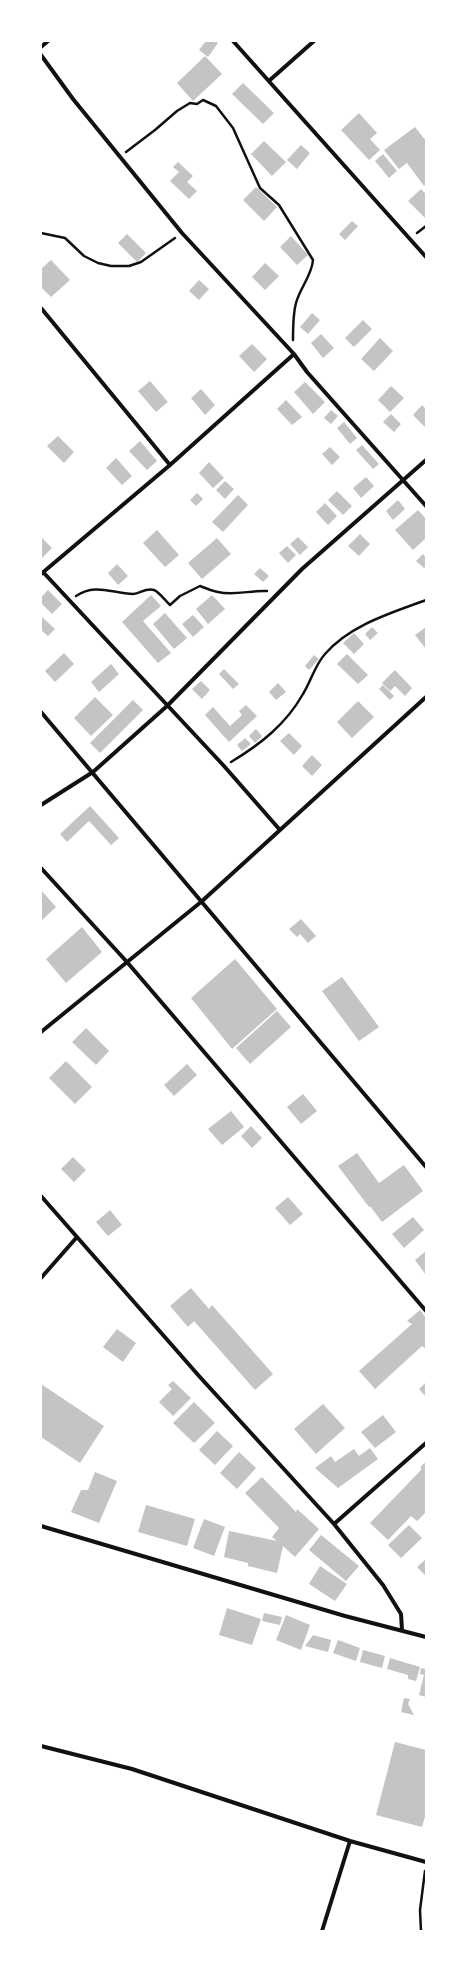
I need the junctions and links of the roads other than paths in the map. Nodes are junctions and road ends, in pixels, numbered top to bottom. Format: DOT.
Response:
graph roads {
  1 [pos="48,41"];
  2 [pos="233,41"];
  3 [pos="314,41"];
  4 [pos="41,47"];
  5 [pos="41,55"];
  6 [pos="270,80"];
  7 [pos="426,257"];
  8 [pos="41,308"];
  9 [pos="294,354"];
  10 [pos="426,460"];
  11 [pos="170,465"];
  12 [pos="404,480"];
  13 [pos="426,506"];
  14 [pos="42,573"];
  15 [pos="426,698"];
  16 [pos="167,706"];
  17 [pos="41,712"];
  18 [pos="93,772"];
  19 [pos="41,805"];
  20 [pos="280,830"];
  21 [pos="41,868"];
  22 [pos="201,902"];
  23 [pos="127,962"];
  24 [pos="41,1032"];
  25 [pos="426,1167"];
  26 [pos="41,1196"];
  27 [pos="76,1237"];
  28 [pos="41,1278"];
  29 [pos="426,1311"];
  30 [pos="426,1443"];
  31 [pos="334,1524"];
  32 [pos="41,1526"];
  33 [pos="402,1630"];
  34 [pos="426,1637"];
  35 [pos="41,1746"];
  36 [pos="350,1841"];
  37 [pos="426,1862"];
  38 [pos="322,1931"];
  1 -- 4 [label="street"];
  2 -- 6 [label="street"];
  3 -- 6 [label="street"];
  5 -- 9 [label="street"];
  6 -- 7 [label="street"];
  8 -- 11 [label="street"];
  9 -- 11 [label="street"];
  9 -- 12 [label="street"];
  10 -- 12 [label="street"];
  11 -- 14 [label="street"];
  12 -- 13 [label="street"];
  12 -- 16 [label="street"];
  14 -- 16 [label="street"];
  15 -- 20 [label="street"];
  16 -- 18 [label="street"];
  16 -- 20 [label="street"];
  17 -- 18 [label="street"];
  18 -- 19 [label="street"];
  18 -- 22 [label="street"];
  20 -- 22 [label="street"];
  21 -- 23 [label="street"];
  22 -- 23 [label="street"];
  22 -- 25 [label="street"];
  23 -- 24 [label="street"];
  23 -- 29 [label="street"];
  26 -- 27 [label="street"];
  27 -- 28 [label="street"];
  27 -- 31 [label="street"];
  30 -- 31 [label="street"];
  31 -- 33 [label="street"];
  32 -- 33 [label="street"];
  33 -- 34 [label="street"];
  35 -- 36 [label="street"];
  36 -- 37 [label="street"];
  36 -- 38 [label="street"];
}
